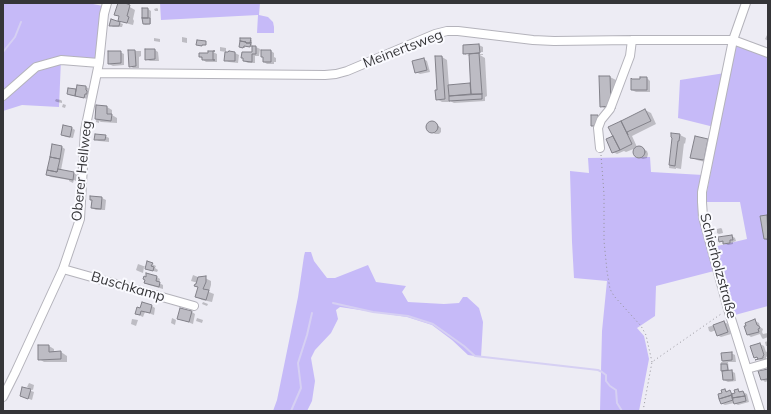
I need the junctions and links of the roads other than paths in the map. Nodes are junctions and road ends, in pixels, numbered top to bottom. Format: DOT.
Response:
graph roads {
  1 [pos="107,3"];
  2 [pos="746,3"];
  3 [pos="632,40"];
  4 [pos="733,40"];
  5 [pos="768,54"];
  6 [pos="99,63"];
  7 [pos="97,73"];
  8 [pos="3,96"];
  9 [pos="600,148"];
  10 [pos="63,269"];
  11 [pos="194,306"];
  12 [pos="768,363"];
  13 [pos="747,368"];
  14 [pos="3,397"];
  15 [pos="760,411"];
  1 -- 6 [label="street, Oberer Hellweg"];
  2 -- 4 [label="street, Schierholzstraße"];
  3 -- 4 [label="street, Meinertsweg"];
  3 -- 7 [label="street, Meinertsweg"];
  3 -- 9 [label="street"];
  4 -- 5 [label="street"];
  4 -- 13 [label="street, Schierholzstraße"];
  6 -- 7 [label="street, Oberer Hellweg"];
  6 -- 8 [label="street"];
  7 -- 10 [label="street, Oberer Hellweg"];
  10 -- 11 [label="street, Buschkamp"];
  10 -- 14 [label="street, Oberer Hellweg"];
  12 -- 13 [label="street"];
  13 -- 15 [label="street, Schierholzstraße"];
}
